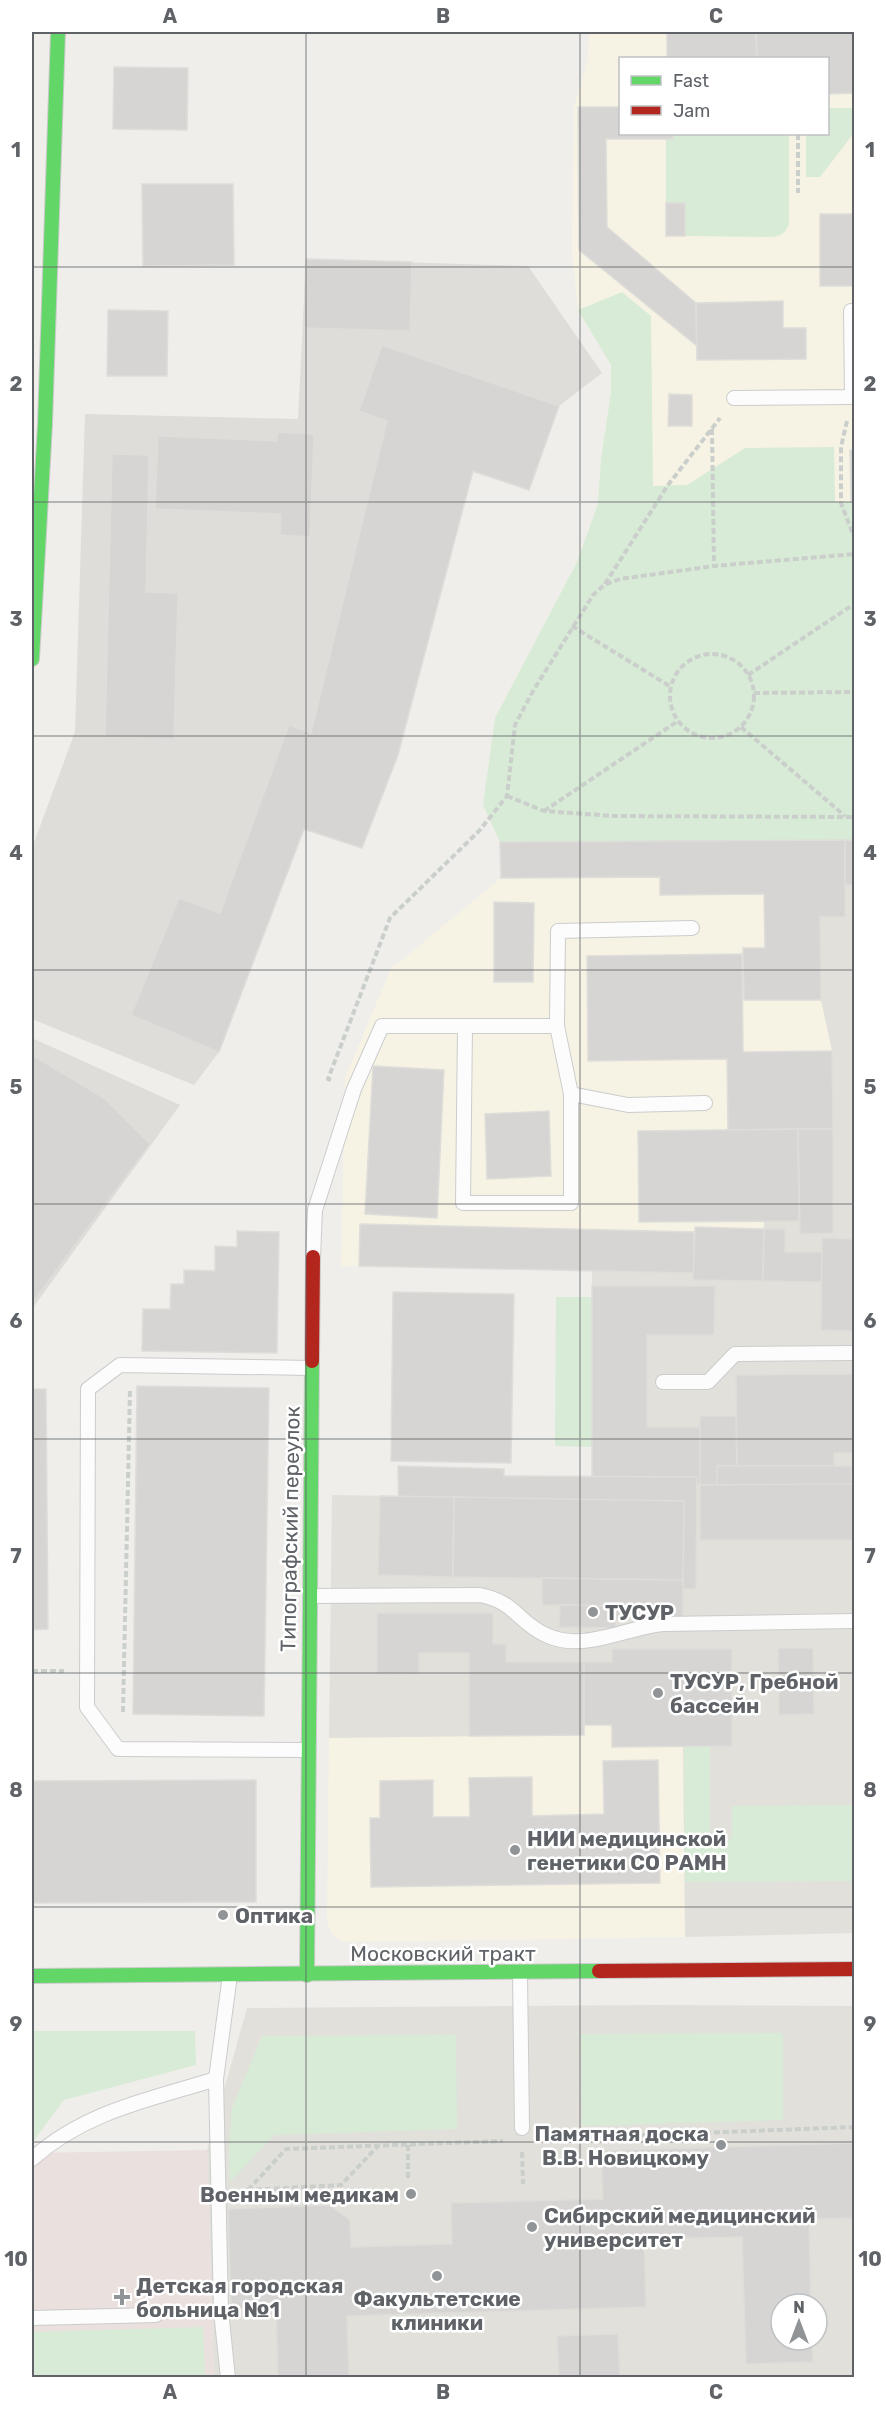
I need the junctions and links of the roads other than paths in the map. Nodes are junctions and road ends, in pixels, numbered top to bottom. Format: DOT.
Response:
graph roads {
  1 [pos="58,32"];
  2 [pos="855,311"];
  3 [pos="734,398"];
  4 [pos="32,659"];
  5 [pos="692,928"];
  6 [pos="465,1026"];
  7 [pos="557,1026"];
  8 [pos="571,1094"];
  9 [pos="705,1103"];
  10 [pos="313,1257"];
  11 [pos="855,1353"];
  12 [pos="312,1368"];
  13 [pos="663,1382"];
  14 [pos="310,1596"];
  15 [pos="855,1621"];
  16 [pos="309,1750"];
  17 [pos="855,1969"];
  18 [pos="520,1973"];
  19 [pos="230,1975"];
  20 [pos="307,1975"];
  21 [pos="32,1976"];
  22 [pos="216,2079"];
  23 [pos="522,2134"];
  24 [pos="32,2159"];
  25 [pos="156,2315"];
  26 [pos="32,2318"];
  27 [pos="228,2378"];
  1 -- 4 [label="street"];
  2 -- 3 [label="lane"];
  5 -- 7 [label="lane"];
  6 -- 7 [label="lane"];
  6 -- 8 [label="lane"];
  6 -- 10 [label="lane, Типографский переулок"];
  7 -- 8 [label="lane"];
  8 -- 9 [label="lane"];
  10 -- 12 [label="street, Типографский переулок"];
  11 -- 13 [label="lane"];
  12 -- 14 [label="street, Типографский переулок"];
  12 -- 16 [label="lane"];
  14 -- 15 [label="lane"];
  14 -- 16 [label="street, Типографский переулок"];
  16 -- 20 [label="street, Типографский переулок"];
  17 -- 18 [label="street, Московский тракт"];
  18 -- 20 [label="street, Московский тракт"];
  18 -- 23 [label="lane"];
  19 -- 20 [label="street, Московский тракт"];
  19 -- 21 [label="street, Московский тракт"];
  19 -- 22 [label="lane"];
  22 -- 24 [label="lane"];
  22 -- 27 [label="lane"];
  25 -- 26 [label="lane"];
}
